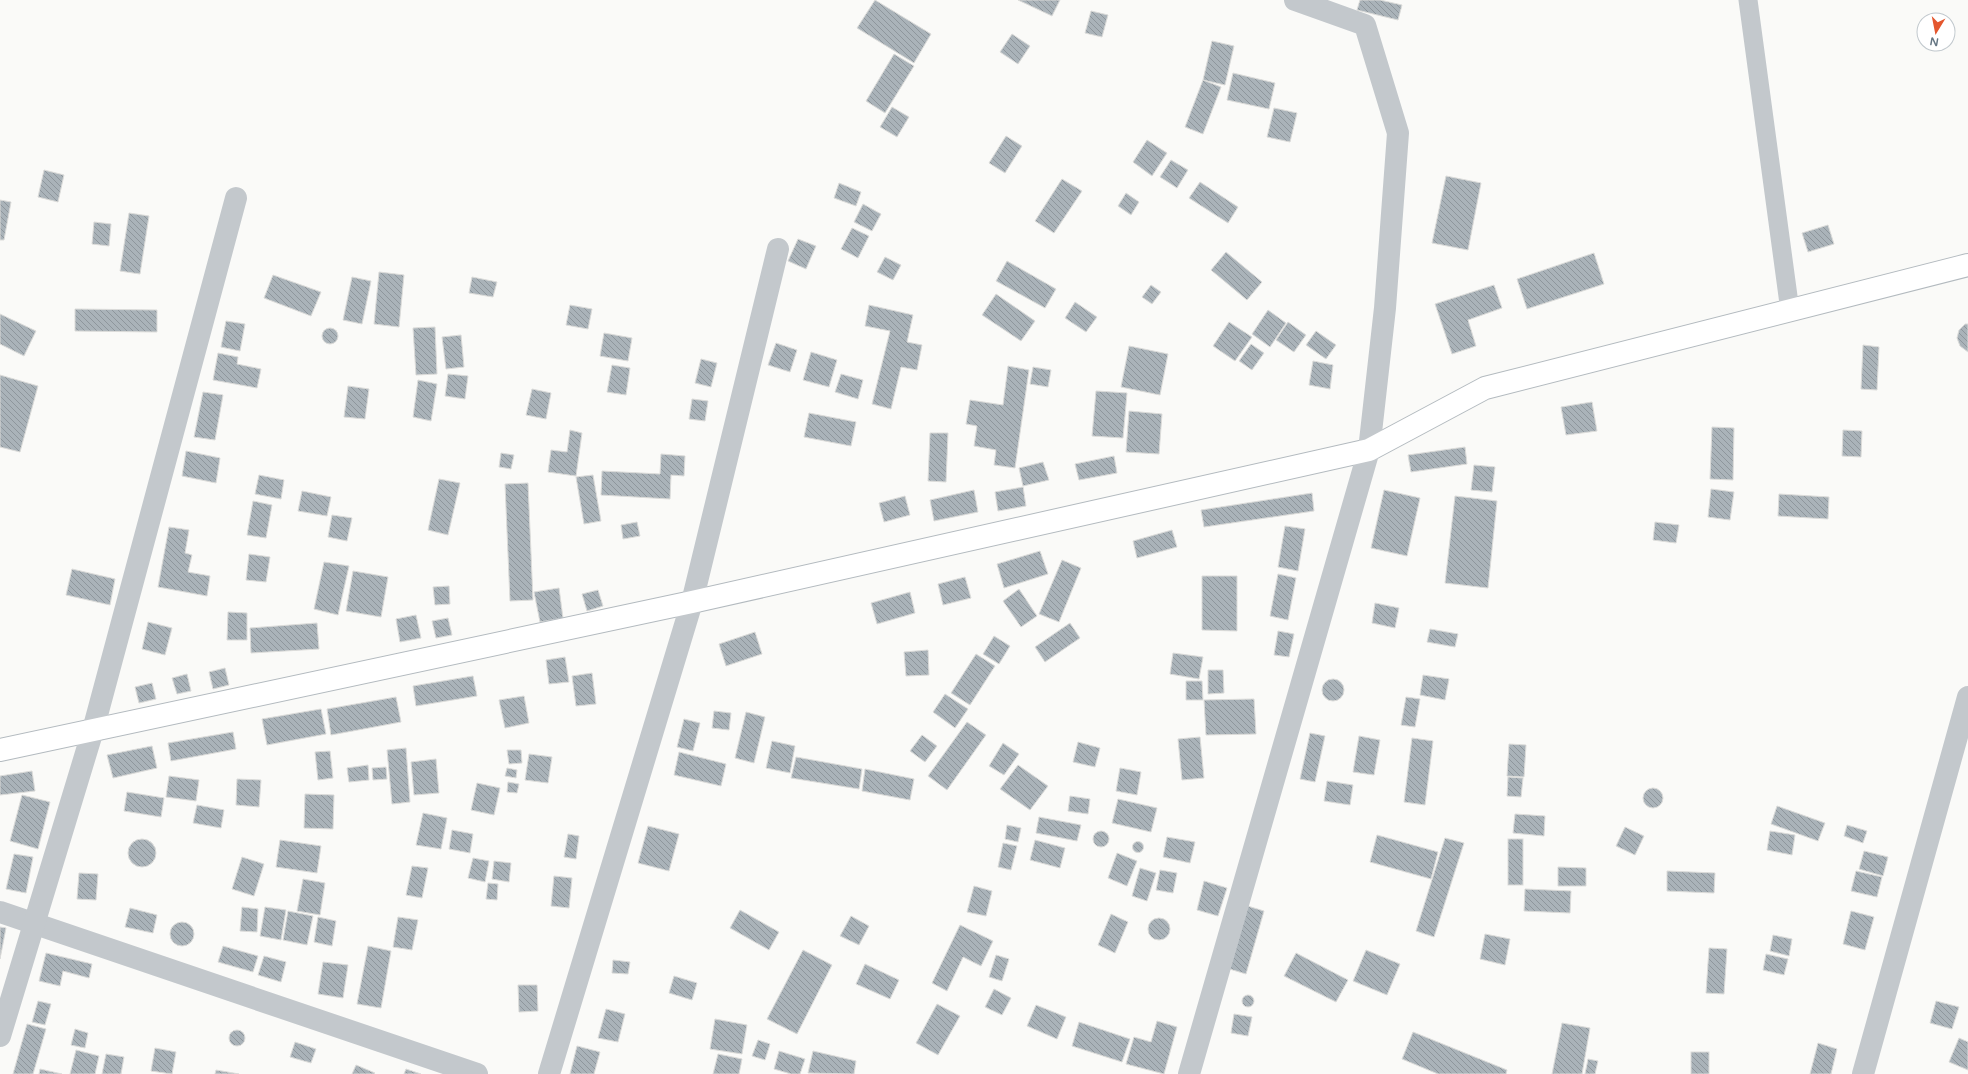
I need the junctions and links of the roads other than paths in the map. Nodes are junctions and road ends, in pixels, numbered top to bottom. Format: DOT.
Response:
graph roads {
  1 [pos="1294,0"];
  2 [pos="1748,0"];
  3 [pos="236,198"];
  4 [pos="778,249"];
  5 [pos="1968,265"];
  6 [pos="1790,311"];
  7 [pos="1369,450"];
  8 [pos="692,602"];
  9 [pos="1968,697"];
  10 [pos="93,730"];
  11 [pos="0,750"];
  12 [pos="0,912"];
  13 [pos="33,924"];
  14 [pos="0,1036"];
  15 [pos="477,1074"];
  16 [pos="549,1074"];
  17 [pos="1189,1074"];
  18 [pos="1863,1074"];
  1 -- 7 [label="street"];
  2 -- 6 [label="lane"];
  3 -- 10 [label="street"];
  4 -- 8 [label="street"];
  5 -- 6 [label="main road"];
  6 -- 7 [label="main road"];
  7 -- 8 [label="main road"];
  7 -- 17 [label="street"];
  8 -- 10 [label="main road"];
  8 -- 16 [label="street"];
  9 -- 18 [label="street"];
  10 -- 11 [label="main road"];
  10 -- 13 [label="street"];
  12 -- 13 [label="street"];
  13 -- 14 [label="street"];
  13 -- 15 [label="street"];
}
